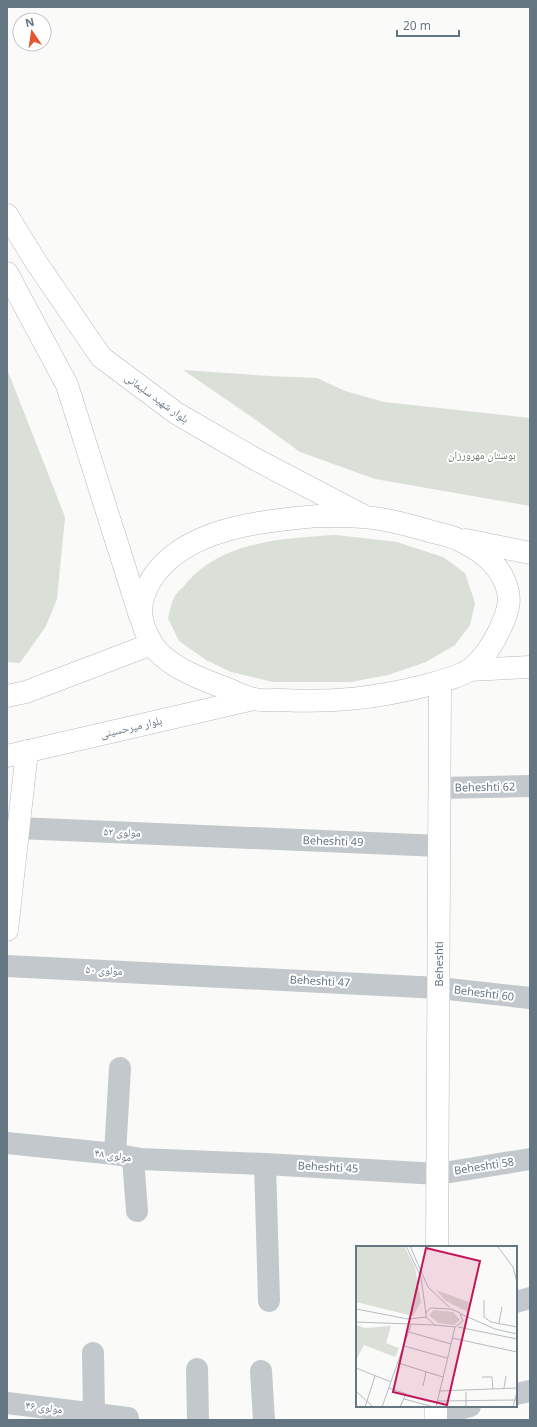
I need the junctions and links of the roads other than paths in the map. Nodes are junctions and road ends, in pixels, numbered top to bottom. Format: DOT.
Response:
graph roads {
  1 [pos="7,215"];
  2 [pos="7,273"];
  3 [pos="365,516"];
  4 [pos="458,539"];
  5 [pos="530,553"];
  6 [pos="142,623"];
  7 [pos="152,644"];
  8 [pos="530,667"];
  9 [pos="469,670"];
  10 [pos="440,682"];
  11 [pos="7,696"];
  12 [pos="254,699"];
  13 [pos="17,753"];
  14 [pos="530,786"];
  15 [pos="440,788"];
  16 [pos="18,828"];
  17 [pos="227,837"];
  18 [pos="440,846"];
  19 [pos="7,930"];
  20 [pos="7,966"];
  21 [pos="202,975"];
  22 [pos="438,988"];
  23 [pos="530,998"];
  24 [pos="120,1068"];
  25 [pos="7,1143"];
  26 [pos="124,1156"];
  27 [pos="530,1159"];
  28 [pos="219,1163"];
  29 [pos="265,1164"];
  30 [pos="438,1174"];
  31 [pos="137,1211"];
  32 [pos="437,1246"];
  33 [pos="530,1298"];
  34 [pos="269,1301"];
  35 [pos="517,1302"];
  36 [pos="93,1353"];
  37 [pos="197,1369"];
  38 [pos="261,1371"];
  39 [pos="530,1391"];
  40 [pos="517,1394"];
  41 [pos="7,1402"];
  42 [pos="466,1407"];
  43 [pos="94,1413"];
  44 [pos="436,1414"];
  45 [pos="128,1419"];
  46 [pos="198,1420"];
  47 [pos="264,1420"];
  1 -- 3 [label="main road, بلوار شهید سلیمانی"];
  2 -- 6 [label="main road"];
  3 -- 4 [label="main road"];
  3 -- 6 [label="main road"];
  4 -- 5 [label="main road"];
  4 -- 9 [label="main road"];
  6 -- 7 [label="main road"];
  7 -- 11 [label="main road"];
  7 -- 12 [label="main road"];
  8 -- 9 [label="main road"];
  9 -- 10 [label="main road"];
  10 -- 12 [label="main road"];
  10 -- 15 [label="main road, Beheshti"];
  12 -- 13 [label="main road, بلوار میرحسینی"];
  13 -- 16 [label="main road"];
  14 -- 15 [label="street, Beheshti 62"];
  15 -- 18 [label="main road, Beheshti"];
  16 -- 17 [label="street, مولوی ۵۲"];
  16 -- 19 [label="main road"];
  17 -- 18 [label="street, Beheshti 49"];
  18 -- 22 [label="main road, Beheshti"];
  20 -- 21 [label="street, مولوی ۵۰"];
  21 -- 22 [label="street, Beheshti 47"];
  22 -- 23 [label="street, Beheshti 60"];
  22 -- 30 [label="main road, Beheshti"];
  24 -- 26 [label="street"];
  25 -- 26 [label="street, مولوی ۴۸"];
  26 -- 28 [label="street, مولوی ۴۸"];
  26 -- 31 [label="street"];
  27 -- 30 [label="street, Beheshti 58"];
  28 -- 29 [label="street, Beheshti 45"];
  29 -- 30 [label="street, Beheshti 45"];
  29 -- 34 [label="street"];
  30 -- 32 [label="main road, Beheshti"];
  33 -- 35 [label="street"];
  36 -- 43 [label="street"];
  37 -- 46 [label="street"];
  38 -- 47 [label="street"];
  39 -- 40 [label="street"];
  41 -- 43 [label="street, مولوی ۴۶"];
  42 -- 44 [label="street"];
  43 -- 45 [label="street, مولوی ۴۶"];
}
